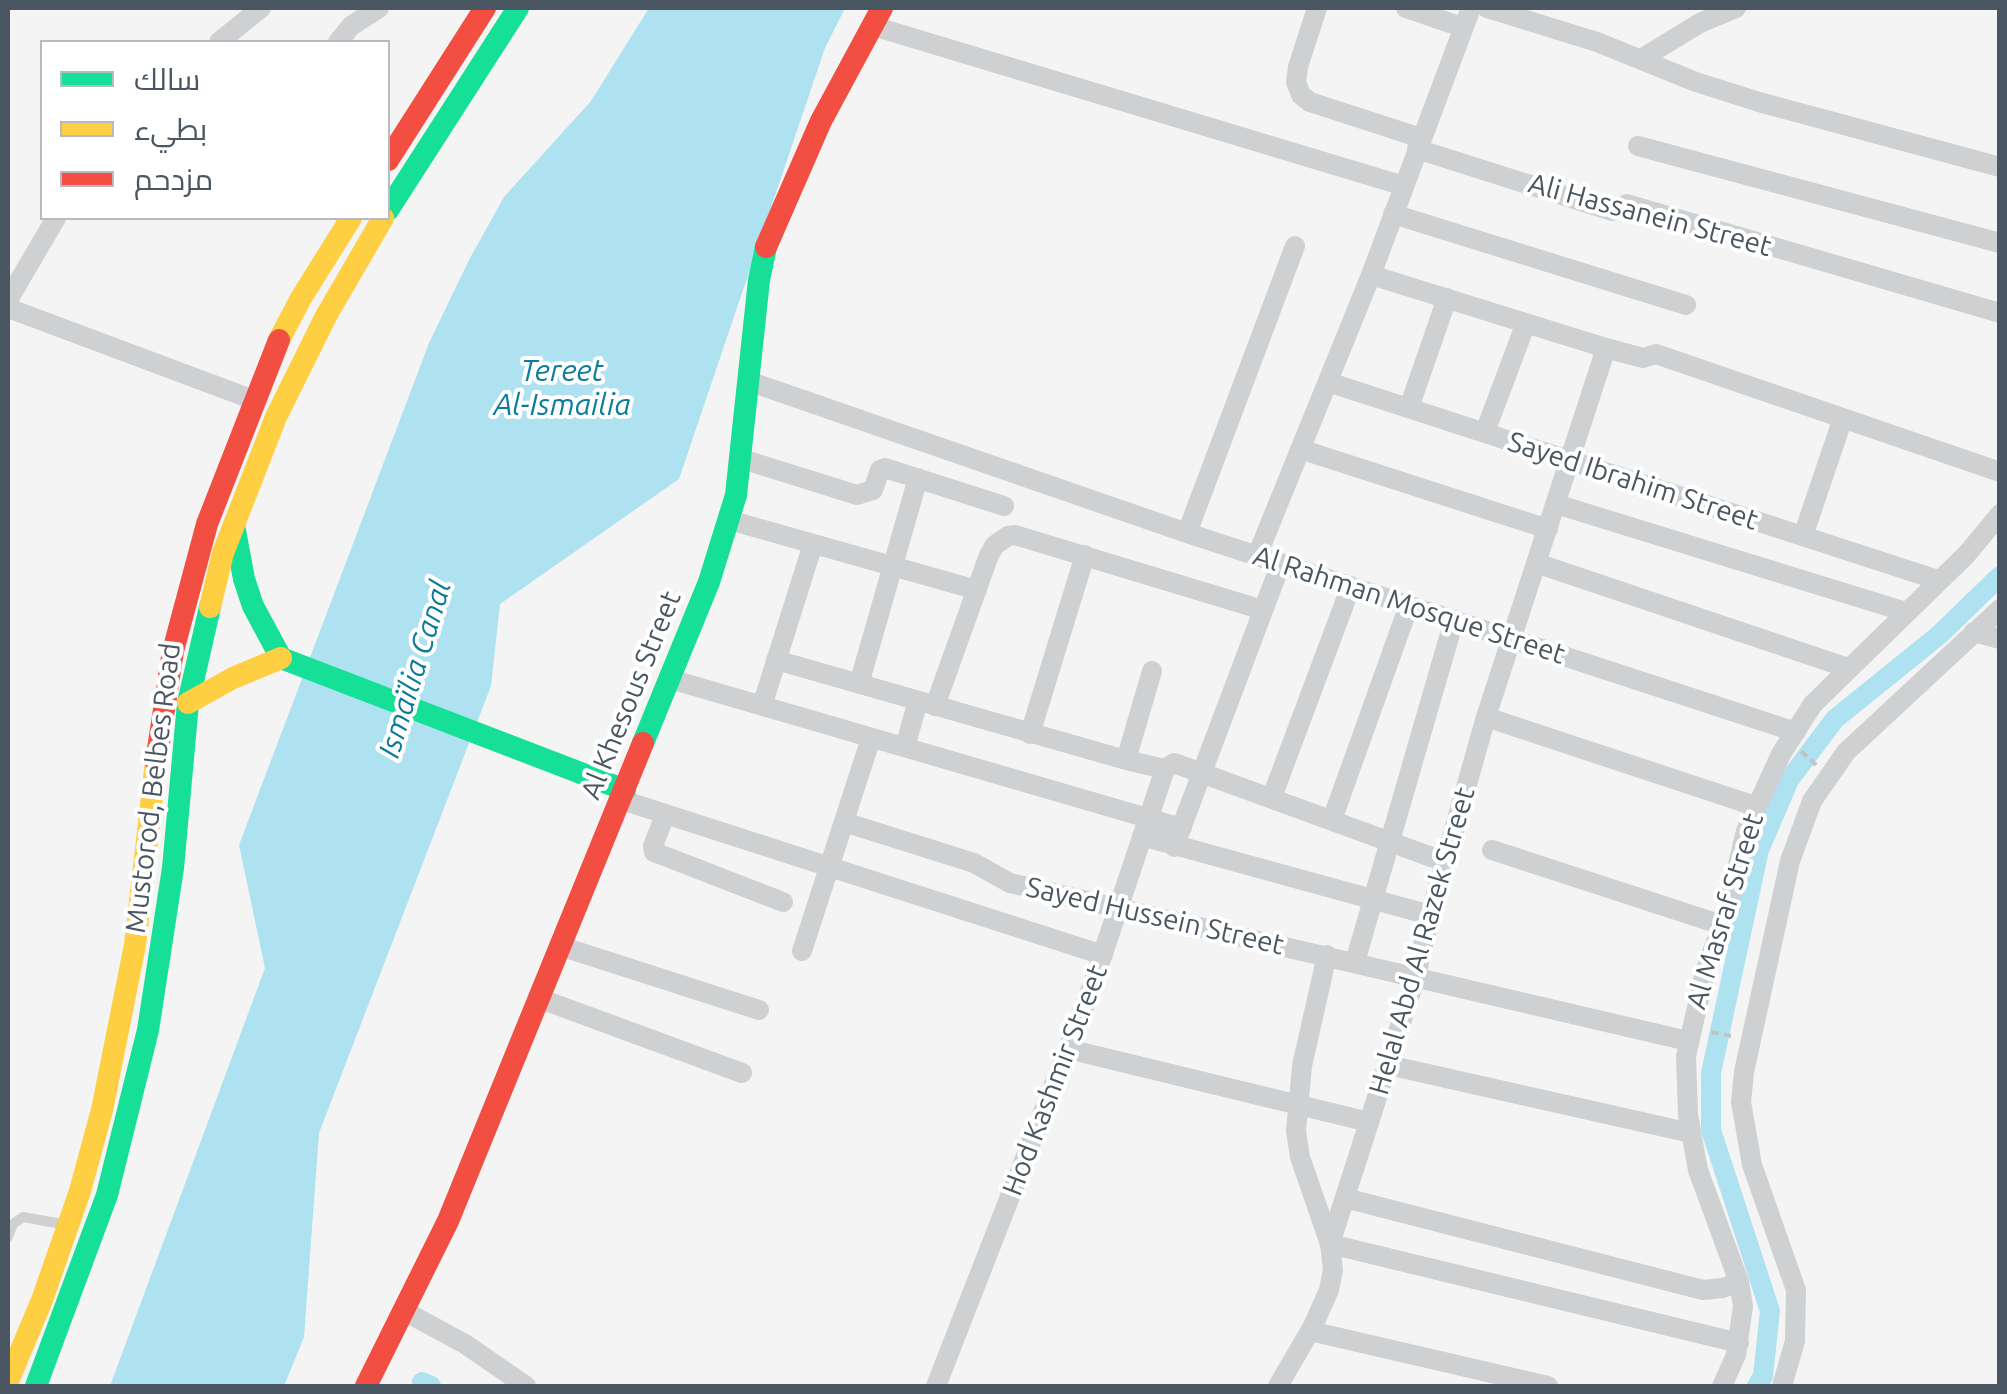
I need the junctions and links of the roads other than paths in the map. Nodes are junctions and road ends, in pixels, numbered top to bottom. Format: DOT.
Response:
graph roads {
  1 [pos="261,8"];
  2 [pos="379,8"];
  3 [pos="485,8"];
  4 [pos="518,8"];
  5 [pos="1317,8"];
  6 [pos="1406,8"];
  7 [pos="1487,8"];
  8 [pos="1736,8"];
  9 [pos="877,17"];
  10 [pos="1466,17"];
  11 [pos="221,40"];
  12 [pos="340,40"];
  13 [pos="1641,59"];
  14 [pos="1419,143"];
  15 [pos="1638,146"];
  16 [pos="390,157"];
  17 [pos="2000,167"];
  18 [pos="1404,186"];
  19 [pos="390,207"];
  20 [pos="1393,214"];
  21 [pos="55,220"];
  22 [pos="350,220"];
  23 [pos="381,220"];
  24 [pos="2000,243"];
  25 [pos="1295,246"];
  26 [pos="1371,274"];
  27 [pos="1447,298"];
  28 [pos="8,304"];
  29 [pos="1686,305"];
  30 [pos="2000,312"];
  31 [pos="1526,323"];
  32 [pos="1606,348"];
  33 [pos="752,382"];
  34 [pos="1328,382"];
  35 [pos="254,400"];
  36 [pos="1408,408"];
  37 [pos="1844,418"];
  38 [pos="1484,432"];
  39 [pos="1300,448"];
  40 [pos="742,459"];
  41 [pos="1570,460"];
  42 [pos="2000,472"];
  43 [pos="918,478"];
  44 [pos="1556,504"];
  45 [pos="1004,506"];
  46 [pos="2000,514"];
  47 [pos="729,520"];
  48 [pos="234,521"];
  49 [pos="1548,528"];
  50 [pos="1186,533"];
  51 [pos="1804,536"];
  52 [pos="813,544"];
  53 [pos="1085,556"];
  54 [pos="1257,556"];
  55 [pos="1536,563"];
  56 [pos="1281,564"];
  57 [pos="894,567"];
  58 [pos="1938,580"];
  59 [pos="1351,586"];
  60 [pos="976,590"];
  61 [pos="1409,605"];
  62 [pos="2000,609"];
  63 [pos="1263,610"];
  64 [pos="1906,612"];
  65 [pos="1454,620"];
  66 [pos="1974,632"];
  67 [pos="1512,638"];
  68 [pos="2000,640"];
  69 [pos="283,659"];
  70 [pos="776,660"];
  71 [pos="1848,668"];
  72 [pos="1152,671"];
  73 [pos="670,679"];
  74 [pos="859,684"];
  75 [pos="188,703"];
  76 [pos="927,704"];
  77 [pos="762,706"];
  78 [pos="1486,716"];
  79 [pos="1796,732"];
  80 [pos="1030,734"];
  81 [pos="871,738"];
  82 [pos="905,747"];
  83 [pos="1126,760"];
  84 [pos="1168,766"];
  85 [pos="1202,773"];
  86 [pos="624,795"];
  87 [pos="1272,797"];
  88 [pos="1755,806"];
  89 [pos="665,814"];
  90 [pos="1332,820"];
  91 [pos="844,822"];
  92 [pos="1145,827"];
  93 [pos="1178,837"];
  94 [pos="1390,842"];
  95 [pos="1492,850"];
  96 [pos="1444,862"];
  97 [pos="829,868"];
  98 [pos="1373,898"];
  99 [pos="783,902"];
  100 [pos="1117,909"];
  101 [pos="1430,914"];
  102 [pos="1722,925"];
  103 [pos="560,946"];
  104 [pos="802,951"];
  105 [pos="1102,955"];
  106 [pos="1327,956"];
  107 [pos="1355,962"];
  108 [pos="1416,976"];
  109 [pos="538,998"];
  110 [pos="760,1010"];
  111 [pos="1698,1036"];
  112 [pos="1068,1050"];
  113 [pos="1388,1065"];
  114 [pos="742,1073"];
  115 [pos="1297,1104"];
  116 [pos="1369,1122"];
  117 [pos="1692,1133"];
  118 [pos="1345,1198"];
  119 [pos="68,1225"];
  120 [pos="8,1238"];
  121 [pos="1330,1244"];
  122 [pos="1739,1282"];
  123 [pos="404,1311"];
  124 [pos="1310,1331"];
  125 [pos="1739,1342"];
  126 [pos="8,1381"];
  127 [pos="36,1386"];
  128 [pos="366,1386"];
  129 [pos="526,1386"];
  130 [pos="936,1386"];
  131 [pos="1278,1386"];
  132 [pos="1541,1386"];
  133 [pos="1722,1386"];
  134 [pos="1782,1386"];
  1 -- 11 [label="street"];
  2 -- 12 [label="street"];
  3 -- 16 [label="main road"];
  4 -- 19 [label="main road"];
  5 -- 14 [label="street, Ali Hassanein Street"];
  6 -- 10 [label="street"];
  7 -- 13 [label="street"];
  8 -- 13 [label="street"];
  9 -- 18 [label="street"];
  9 -- 33 [label="main road, Al Khesous Street"];
  10 -- 14 [label="street"];
  13 -- 17 [label="street"];
  14 -- 18 [label="street"];
  14 -- 30 [label="street, Ali Hassanein Street"];
  15 -- 24 [label="street"];
  18 -- 20 [label="street"];
  20 -- 26 [label="street"];
  20 -- 29 [label="street"];
  21 -- 28 [label="street"];
  22 -- 35 [label="main road, Mustorod, Belbes Road"];
  23 -- 48 [label="main road, Mustorod, Belbes Road"];
  25 -- 50 [label="street"];
  26 -- 27 [label="street"];
  26 -- 34 [label="street"];
  27 -- 31 [label="street"];
  27 -- 36 [label="street"];
  28 -- 35 [label="street"];
  31 -- 32 [label="street"];
  31 -- 38 [label="street"];
  32 -- 37 [label="street"];
  32 -- 41 [label="street, Helal Abd Al Razek Street"];
  33 -- 40 [label="main road, Al Khesous Street"];
  33 -- 50 [label="street, Al Rahman Mosque Street"];
  34 -- 36 [label="street, Sayed Ibrahim Street"];
  34 -- 39 [label="street"];
  35 -- 119 [label="main road, Mustorod, Belbes Road"];
  36 -- 38 [label="street, Sayed Ibrahim Street"];
  37 -- 42 [label="street"];
  37 -- 51 [label="street"];
  38 -- 41 [label="street, Sayed Ibrahim Street"];
  39 -- 49 [label="street"];
  39 -- 54 [label="street"];
  40 -- 43 [label="street"];
  40 -- 47 [label="main road, Al Khesous Street"];
  41 -- 44 [label="street, Helal Abd Al Razek Street"];
  41 -- 51 [label="street, Sayed Ibrahim Street"];
  43 -- 45 [label="street"];
  43 -- 57 [label="street"];
  44 -- 49 [label="street, Helal Abd Al Razek Street"];
  44 -- 64 [label="street"];
  46 -- 58 [label="street, Al Masraf Street"];
  47 -- 52 [label="street"];
  47 -- 73 [label="main road, Al Khesous Street"];
  48 -- 69 [label="main road"];
  48 -- 75 [label="main road, Mustorod, Belbes Road"];
  49 -- 55 [label="street, Helal Abd Al Razek Street"];
  50 -- 54 [label="street, Al Rahman Mosque Street"];
  51 -- 58 [label="street, Sayed Ibrahim Street"];
  52 -- 57 [label="street"];
  52 -- 70 [label="street"];
  53 -- 60 [label="street"];
  53 -- 63 [label="street"];
  53 -- 80 [label="street"];
  54 -- 56 [label="street, Al Rahman Mosque Street"];
  55 -- 67 [label="street, Helal Abd Al Razek Street"];
  55 -- 71 [label="street"];
  56 -- 59 [label="street, Al Rahman Mosque Street"];
  56 -- 63 [label="street"];
  57 -- 60 [label="street"];
  57 -- 74 [label="street"];
  58 -- 64 [label="street, Al Masraf Street"];
  59 -- 61 [label="street, Al Rahman Mosque Street"];
  59 -- 87 [label="street"];
  60 -- 76 [label="street"];
  61 -- 65 [label="street, Al Rahman Mosque Street"];
  61 -- 90 [label="street"];
  62 -- 66 [label="street"];
  63 -- 85 [label="street"];
  64 -- 71 [label="street, Al Masraf Street"];
  65 -- 67 [label="street, Al Rahman Mosque Street"];
  65 -- 94 [label="street"];
  66 -- 68 [label="street"];
  66 -- 134 [label="street"];
  67 -- 78 [label="street, Helal Abd Al Razek Street"];
  67 -- 79 [label="street, Al Rahman Mosque Street"];
  69 -- 75 [label="main road"];
  69 -- 86 [label="main road"];
  70 -- 74 [label="street"];
  70 -- 77 [label="street"];
  71 -- 79 [label="street, Al Masraf Street"];
  72 -- 83 [label="street"];
  73 -- 77 [label="street"];
  73 -- 86 [label="main road, Al Khesous Street"];
  74 -- 76 [label="street"];
  75 -- 127 [label="main road, Mustorod, Belbes Road"];
  76 -- 80 [label="street"];
  76 -- 82 [label="street"];
  77 -- 81 [label="street"];
  78 -- 88 [label="street"];
  78 -- 96 [label="street, Helal Abd Al Razek Street"];
  79 -- 88 [label="street, Al Masraf Street"];
  80 -- 83 [label="street"];
  81 -- 82 [label="street"];
  81 -- 91 [label="street"];
  82 -- 92 [label="street"];
  83 -- 84 [label="street"];
  84 -- 85 [label="street"];
  84 -- 92 [label="street, Hod Kashmir Street"];
  85 -- 87 [label="street"];
  85 -- 93 [label="street"];
  86 -- 89 [label="street"];
  86 -- 103 [label="main road, Al Khesous Street"];
  87 -- 90 [label="street"];
  88 -- 102 [label="street, Al Masraf Street"];
  89 -- 97 [label="street"];
  89 -- 99 [label="street"];
  90 -- 94 [label="street"];
  91 -- 97 [label="street"];
  91 -- 100 [label="street, Sayed Hussein Street"];
  92 -- 93 [label="street"];
  92 -- 100 [label="street, Hod Kashmir Street"];
  93 -- 98 [label="street"];
  94 -- 96 [label="street"];
  94 -- 98 [label="street"];
  95 -- 102 [label="street"];
  96 -- 101 [label="street, Helal Abd Al Razek Street"];
  97 -- 104 [label="street"];
  97 -- 105 [label="street"];
  98 -- 101 [label="street"];
  98 -- 107 [label="street"];
  100 -- 105 [label="street, Hod Kashmir Street"];
  100 -- 106 [label="street, Sayed Hussein Street"];
  101 -- 108 [label="street, Helal Abd Al Razek Street"];
  102 -- 111 [label="street, Al Masraf Street"];
  103 -- 109 [label="main road, Al Khesous Street"];
  103 -- 110 [label="street"];
  105 -- 112 [label="street, Hod Kashmir Street"];
  106 -- 107 [label="street, Sayed Hussein Street"];
  106 -- 115 [label="street"];
  107 -- 108 [label="street, Sayed Hussein Street"];
  108 -- 111 [label="street, Sayed Hussein Street"];
  108 -- 113 [label="street, Helal Abd Al Razek Street"];
  109 -- 114 [label="street"];
  109 -- 123 [label="main road, Al Khesous Street"];
  111 -- 117 [label="street, Al Masraf Street"];
  112 -- 115 [label="street"];
  112 -- 130 [label="street, Hod Kashmir Street"];
  113 -- 116 [label="street, Helal Abd Al Razek Street"];
  113 -- 117 [label="street"];
  115 -- 116 [label="street"];
  115 -- 121 [label="street"];
  116 -- 118 [label="street, Helal Abd Al Razek Street"];
  117 -- 122 [label="street, Al Masraf Street"];
  118 -- 121 [label="street, Helal Abd Al Razek Street"];
  118 -- 122 [label="street"];
  119 -- 120 [label="lane"];
  119 -- 126 [label="main road, Mustorod, Belbes Road"];
  121 -- 124 [label="street"];
  121 -- 125 [label="street"];
  122 -- 125 [label="street, Al Masraf Street"];
  123 -- 128 [label="main road, Al Khesous Street"];
  123 -- 129 [label="street"];
  124 -- 131 [label="street"];
  124 -- 132 [label="street"];
  125 -- 133 [label="street, Al Masraf Street"];
}
